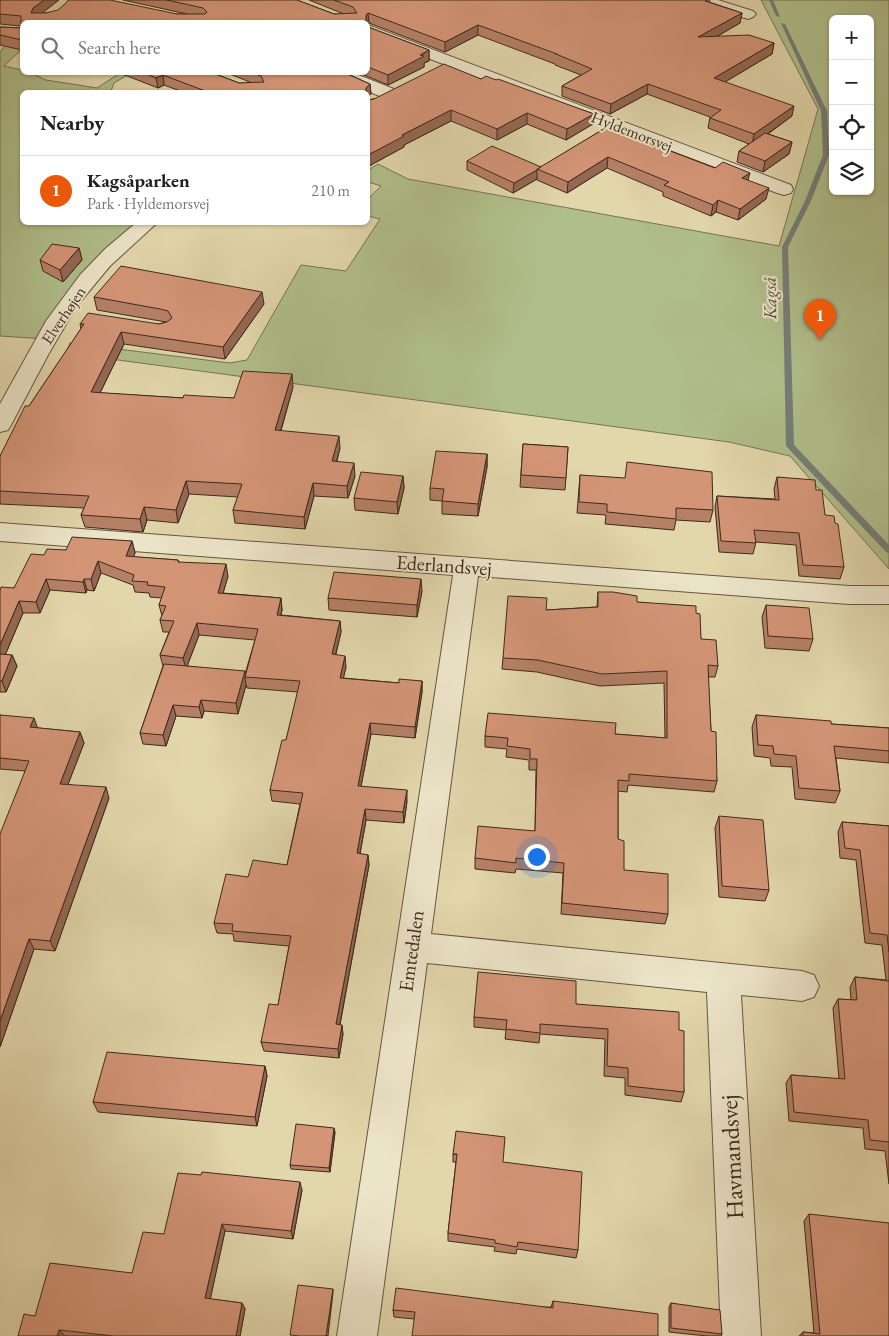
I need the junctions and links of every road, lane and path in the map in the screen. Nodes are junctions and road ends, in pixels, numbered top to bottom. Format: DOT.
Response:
graph roads {
  1 [pos="702,0"];
  2 [pos="748,14"];
  3 [pos="370,31"];
  4 [pos="451,62"];
  5 [pos="435,70"];
  6 [pos="342,75"];
  7 [pos="404,86"];
  8 [pos="388,94"];
  9 [pos="370,103"];
  10 [pos="784,189"];
  11 [pos="146,225"];
  12 [pos="0,425"];
  13 [pos="0,532"];
  14 [pos="467,566"];
  15 [pos="889,595"];
  16 [pos="412,947"];
  17 [pos="723,978"];
  18 [pos="802,986"];
  19 [pos="357,1336"];
  20 [pos="741,1336"];
  1 -- 2 [label="street"];
  3 -- 4 [label="street, Hyldemorsvej"];
  4 -- 5 [label="street"];
  4 -- 10 [label="street, Hyldemorsvej"];
  6 -- 8 [label="street"];
  7 -- 8 [label="street"];
  8 -- 9 [label="street"];
  11 -- 12 [label="street, Elverhøjen"];
  13 -- 14 [label="street, Ederlandsvej"];
  14 -- 15 [label="street, Ederlandsvej"];
  14 -- 16 [label="street, Emtedalen"];
  16 -- 17 [label="street"];
  16 -- 19 [label="street, Emtedalen"];
  17 -- 18 [label="street"];
  17 -- 20 [label="street, Havmandsvej"];
}
